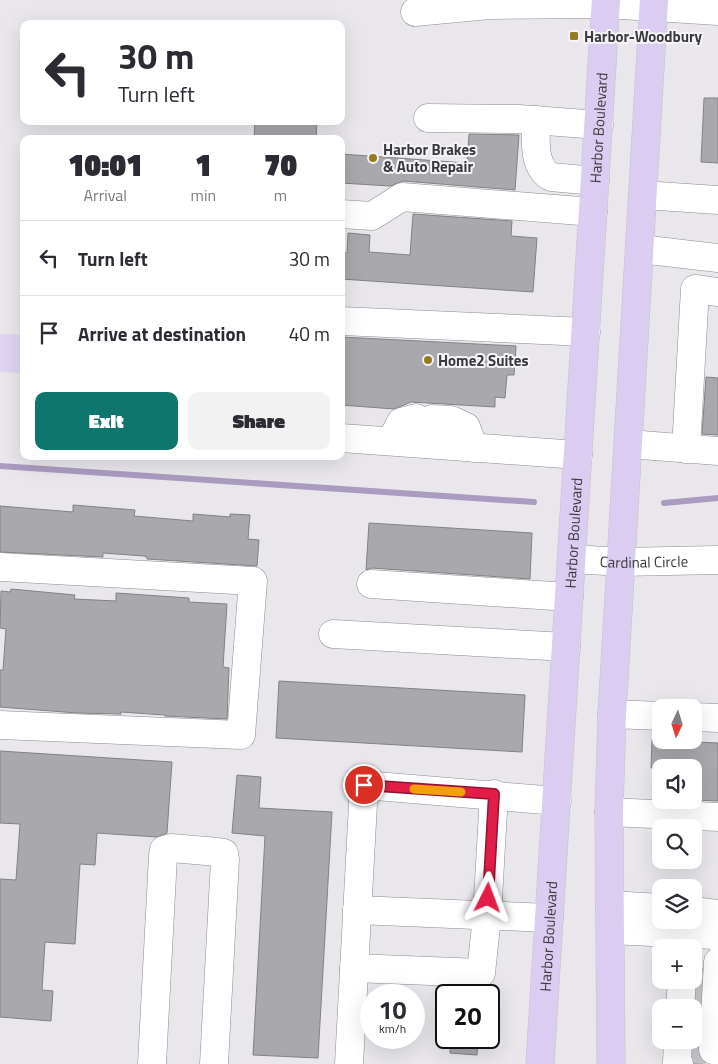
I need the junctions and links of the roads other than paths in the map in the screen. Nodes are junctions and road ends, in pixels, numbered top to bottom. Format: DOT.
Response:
graph roads {
  1 [pos="606,2"];
  2 [pos="654,4"];
  3 [pos="718,11"];
  4 [pos="415,12"];
  5 [pos="428,118"];
  6 [pos="536,120"];
  7 [pos="599,125"];
  8 [pos="595,181"];
  9 [pos="643,195"];
  10 [pos="718,200"];
  11 [pos="593,212"];
  12 [pos="345,214"];
  13 [pos="640,249"];
  14 [pos="718,258"];
  15 [pos="718,292"];
  16 [pos="345,321"];
  17 [pos="586,332"];
  18 [pos="345,438"];
  19 [pos="391,441"];
  20 [pos="629,444"];
  21 [pos="474,448"];
  22 [pos="686,449"];
  23 [pos="718,451"];
  24 [pos="578,456"];
  25 [pos="572,559"];
  26 [pos="718,560"];
  27 [pos="622,562"];
  28 [pos="0,567"];
  29 [pos="371,584"];
  30 [pos="569,597"];
  31 [pos="333,634"];
  32 [pos="566,647"];
  33 [pos="612,714"];
  34 [pos="652,716"];
  35 [pos="702,717"];
  36 [pos="718,718"];
  37 [pos="0,725"];
  38 [pos="494,794"];
  39 [pos="557,801"];
  40 [pos="609,812"];
  41 [pos="718,817"];
  42 [pos="357,910"];
  43 [pos="652,910"];
  44 [pos="718,914"];
  45 [pos="487,916"];
  46 [pos="611,917"];
  47 [pos="549,918"];
  48 [pos="687,931"];
  49 [pos="718,938"];
  50 [pos="718,962"];
  51 [pos="354,968"];
  52 [pos="697,999"];
  53 [pos="152,1064"];
  54 [pos="214,1064"];
  55 [pos="349,1064"];
  56 [pos="540,1064"];
  57 [pos="611,1064"];
  1 -- 2 [label="street"];
  1 -- 4 [label="street"];
  1 -- 7 [label="main road, Harbor Boulevard"];
  2 -- 3 [label="street"];
  2 -- 9 [label="main road"];
  5 -- 6 [label="street"];
  6 -- 7 [label="street"];
  6 -- 8 [label="street"];
  7 -- 8 [label="main road, Harbor Boulevard"];
  8 -- 11 [label="main road, Harbor Boulevard"];
  9 -- 10 [label="street"];
  9 -- 13 [label="main road"];
  11 -- 12 [label="street"];
  11 -- 17 [label="main road, Harbor Boulevard"];
  13 -- 14 [label="street"];
  13 -- 20 [label="main road"];
  15 -- 22 [label="street"];
  16 -- 17 [label="street"];
  17 -- 24 [label="main road, Harbor Boulevard"];
  18 -- 19 [label="street"];
  19 -- 21 [label="street"];
  19 -- 21 [label="street"];
  20 -- 22 [label="street"];
  20 -- 27 [label="main road"];
  21 -- 24 [label="street"];
  22 -- 23 [label="street"];
  24 -- 25 [label="main road, Harbor Boulevard"];
  25 -- 27 [label="street, Cardinal Circle"];
  25 -- 30 [label="main road, Harbor Boulevard"];
  26 -- 27 [label="street, Cardinal Circle"];
  27 -- 33 [label="main road"];
  28 -- 37 [label="street"];
  29 -- 30 [label="street"];
  30 -- 32 [label="main road, Harbor Boulevard"];
  31 -- 32 [label="street"];
  32 -- 39 [label="main road, Harbor Boulevard"];
  33 -- 34 [label="street"];
  33 -- 40 [label="main road"];
  35 -- 36 [label="street"];
  38 -- 39 [label="street"];
  38 -- 42 [label="street"];
  38 -- 45 [label="street"];
  39 -- 47 [label="main road, Harbor Boulevard"];
  40 -- 41 [label="street"];
  40 -- 46 [label="main road"];
  42 -- 45 [label="street"];
  42 -- 51 [label="street"];
  43 -- 46 [label="street"];
  44 -- 48 [label="street"];
  45 -- 47 [label="street"];
  45 -- 51 [label="street"];
  46 -- 48 [label="street"];
  46 -- 57 [label="main road"];
  47 -- 56 [label="main road, Harbor Boulevard"];
  48 -- 49 [label="street"];
  50 -- 52 [label="street"];
  51 -- 55 [label="street"];
  53 -- 54 [label="street"];
}
